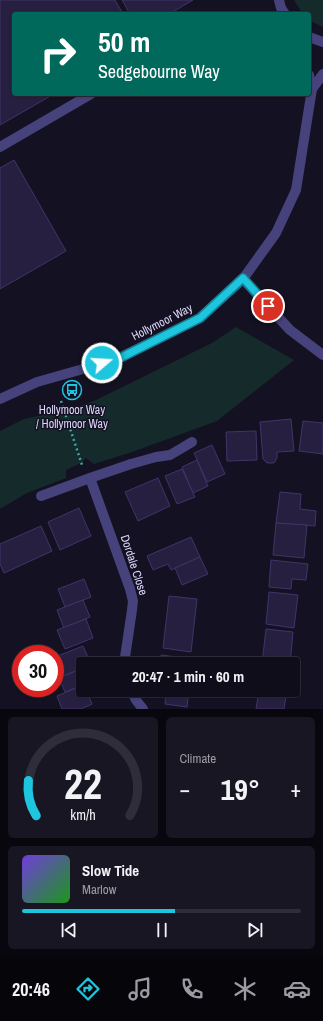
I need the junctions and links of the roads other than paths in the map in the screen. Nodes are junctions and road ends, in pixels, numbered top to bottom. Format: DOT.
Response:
graph roads {
  1 [pos="279,0"];
  2 [pos="284,12"];
  3 [pos="311,38"];
  4 [pos="323,42"];
  5 [pos="323,74"];
  6 [pos="311,84"];
  7 [pos="312,89"];
  8 [pos="311,95"];
  9 [pos="88,96"];
  10 [pos="311,96"];
  11 [pos="0,147"];
  12 [pos="243,278"];
  13 [pos="323,355"];
  14 [pos="0,399"];
  15 [pos="192,442"];
  16 [pos="90,478"];
  17 [pos="41,496"];
  18 [pos="125,657"];
  19 [pos="134,697"];
  20 [pos="143,709"];
  1 -- 2 [label="street"];
  3 -- 4 [label="street"];
  5 -- 7 [label="street, Hollymoor Way"];
  6 -- 7 [label="street, Hollymoor Way"];
  7 -- 8 [label="street, Hollymoor Way"];
  9 -- 11 [label="street"];
  10 -- 12 [label="street, Hollymoor Way"];
  12 -- 13 [label="street"];
  12 -- 14 [label="street, Hollymoor Way"];
  15 -- 16 [label="street"];
  16 -- 17 [label="street"];
  16 -- 18 [label="street, Dordale Close"];
  19 -- 20 [label="street"];
}
